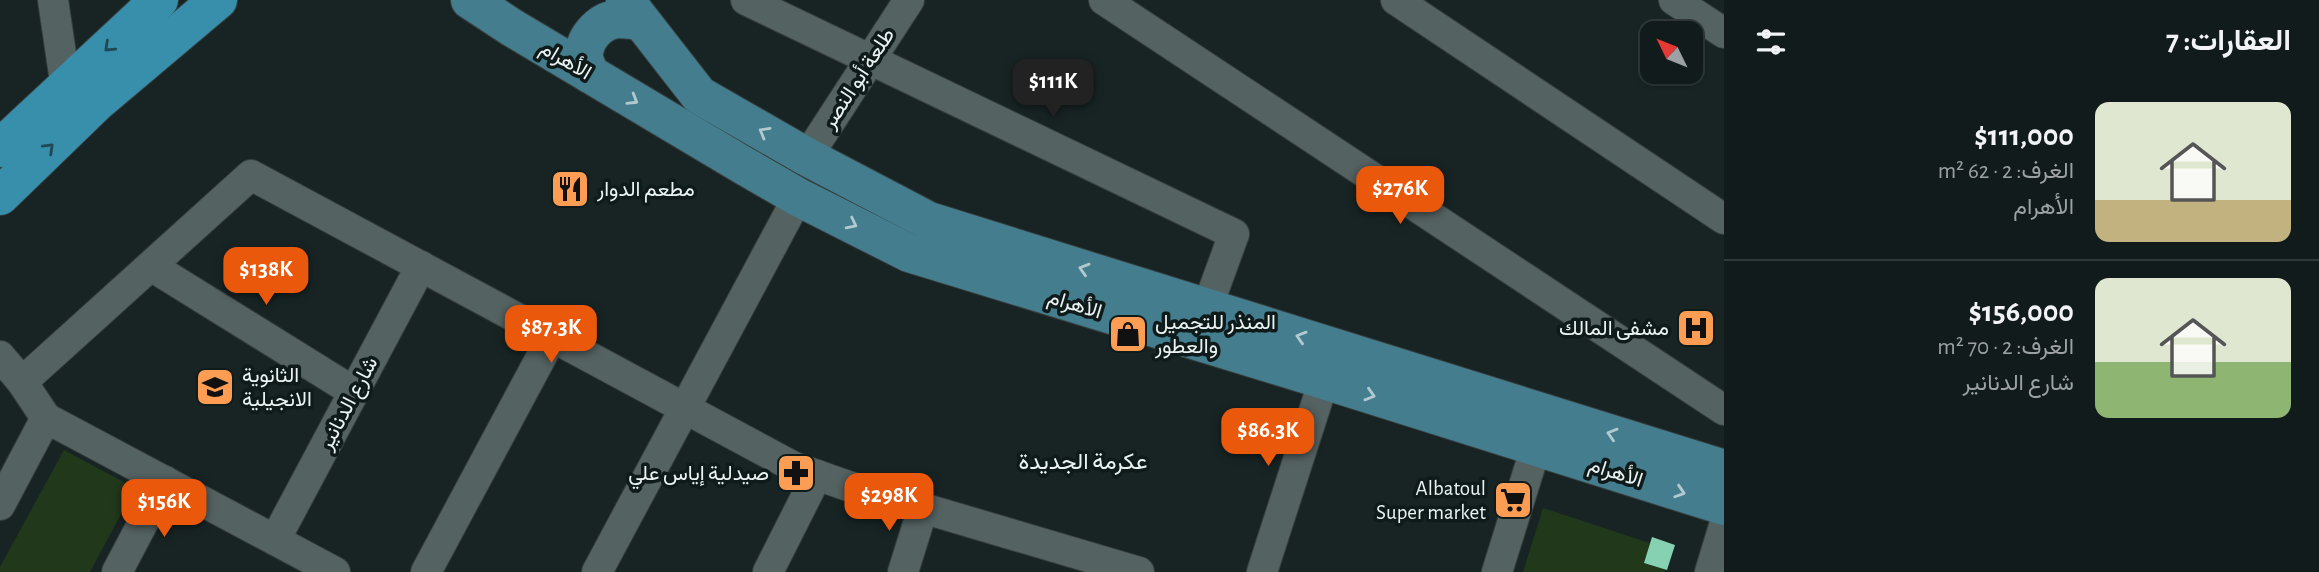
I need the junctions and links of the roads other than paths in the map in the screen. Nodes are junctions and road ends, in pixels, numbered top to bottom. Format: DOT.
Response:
graph roads {
  1 [pos="53,0"];
  2 [pos="159,0"];
  3 [pos="218,0"];
  4 [pos="470,0"];
  5 [pos="746,0"];
  6 [pos="909,0"];
  7 [pos="1104,0"];
  8 [pos="1395,0"];
  9 [pos="1674,0"];
  10 [pos="632,10"];
  11 [pos="1724,33"];
  12 [pos="871,59"];
  13 [pos="590,74"];
  14 [pos="66,88"];
  15 [pos="0,148"];
  16 [pos="807,157"];
  17 [pos="0,196"];
  18 [pos="798,197"];
  19 [pos="1724,219"];
  20 [pos="151,266"];
  21 [pos="421,266"];
  22 [pos="1207,308"];
  23 [pos="552,337"];
  24 [pos="0,356"];
  25 [pos="1324,380"];
  26 [pos="22,382"];
  27 [pos="354,392"];
  28 [pos="684,408"];
  29 [pos="1724,410"];
  30 [pos="46,418"];
  31 [pos="1536,447"];
  32 [pos="1724,469"];
  33 [pos="817,475"];
  34 [pos="165,481"];
  35 [pos="0,505"];
  36 [pos="1724,506"];
  37 [pos="923,508"];
  38 [pos="1724,526"];
  39 [pos="275,540"];
  40 [pos="1060,561"];
  41 [pos="317,568"];
  42 [pos="117,572"];
  43 [pos="426,572"];
  44 [pos="597,572"];
  45 [pos="768,572"];
  46 [pos="903,572"];
  47 [pos="1139,572"];
  48 [pos="1262,572"];
  49 [pos="1497,572"];
  50 [pos="1710,572"];
  1 -- 14 [label="street"];
  2 -- 14 [label="highway, one-way"];
  17 -- 3 [label="highway, one-way"];
  4 -- 13 [label="main road, الأهرام"];
  5 -- 12 [label="street"];
  6 -- 12 [label="street, طلعة أبو النصر"];
  7 -- 29 [label="street"];
  8 -- 19 [label="street"];
  9 -- 11 [label="street"];
  10 -- 13 [label="main road"];
  16 -- 10 [label="main road, الأهرام, one-way"];
  12 -- 16 [label="street, طلعة أبو النصر"];
  12 -- 22 [label="street"];
  13 -- 18 [label="main road, الأهرام, one-way"];
  14 -- 15 [label="highway"];
  22 -- 16 [label="main road, الأهرام, one-way"];
  18 -- 25 [label="main road, الأهرام, one-way"];
  18 -- 28 [label="street"];
  20 -- 21 [label="street"];
  20 -- 26 [label="street"];
  20 -- 27 [label="street"];
  21 -- 23 [label="street"];
  21 -- 27 [label="street, شارع الدنانير"];
  32 -- 22 [label="main road, الأهرام, one-way"];
  23 -- 28 [label="street"];
  23 -- 43 [label="street"];
  24 -- 26 [label="street"];
  25 -- 31 [label="main road, الأهرام, one-way"];
  25 -- 48 [label="street"];
  26 -- 30 [label="street"];
  27 -- 39 [label="street, شارع الدنانير"];
  28 -- 33 [label="street"];
  28 -- 44 [label="street"];
  30 -- 34 [label="street"];
  30 -- 35 [label="street"];
  31 -- 36 [label="main road, الأهرام, one-way"];
  31 -- 49 [label="street"];
  33 -- 37 [label="street"];
  33 -- 45 [label="street"];
  34 -- 39 [label="street"];
  34 -- 42 [label="street"];
  37 -- 40 [label="street"];
  37 -- 46 [label="street"];
  38 -- 50 [label="street"];
  39 -- 41 [label="street"];
  40 -- 47 [label="street"];
}
